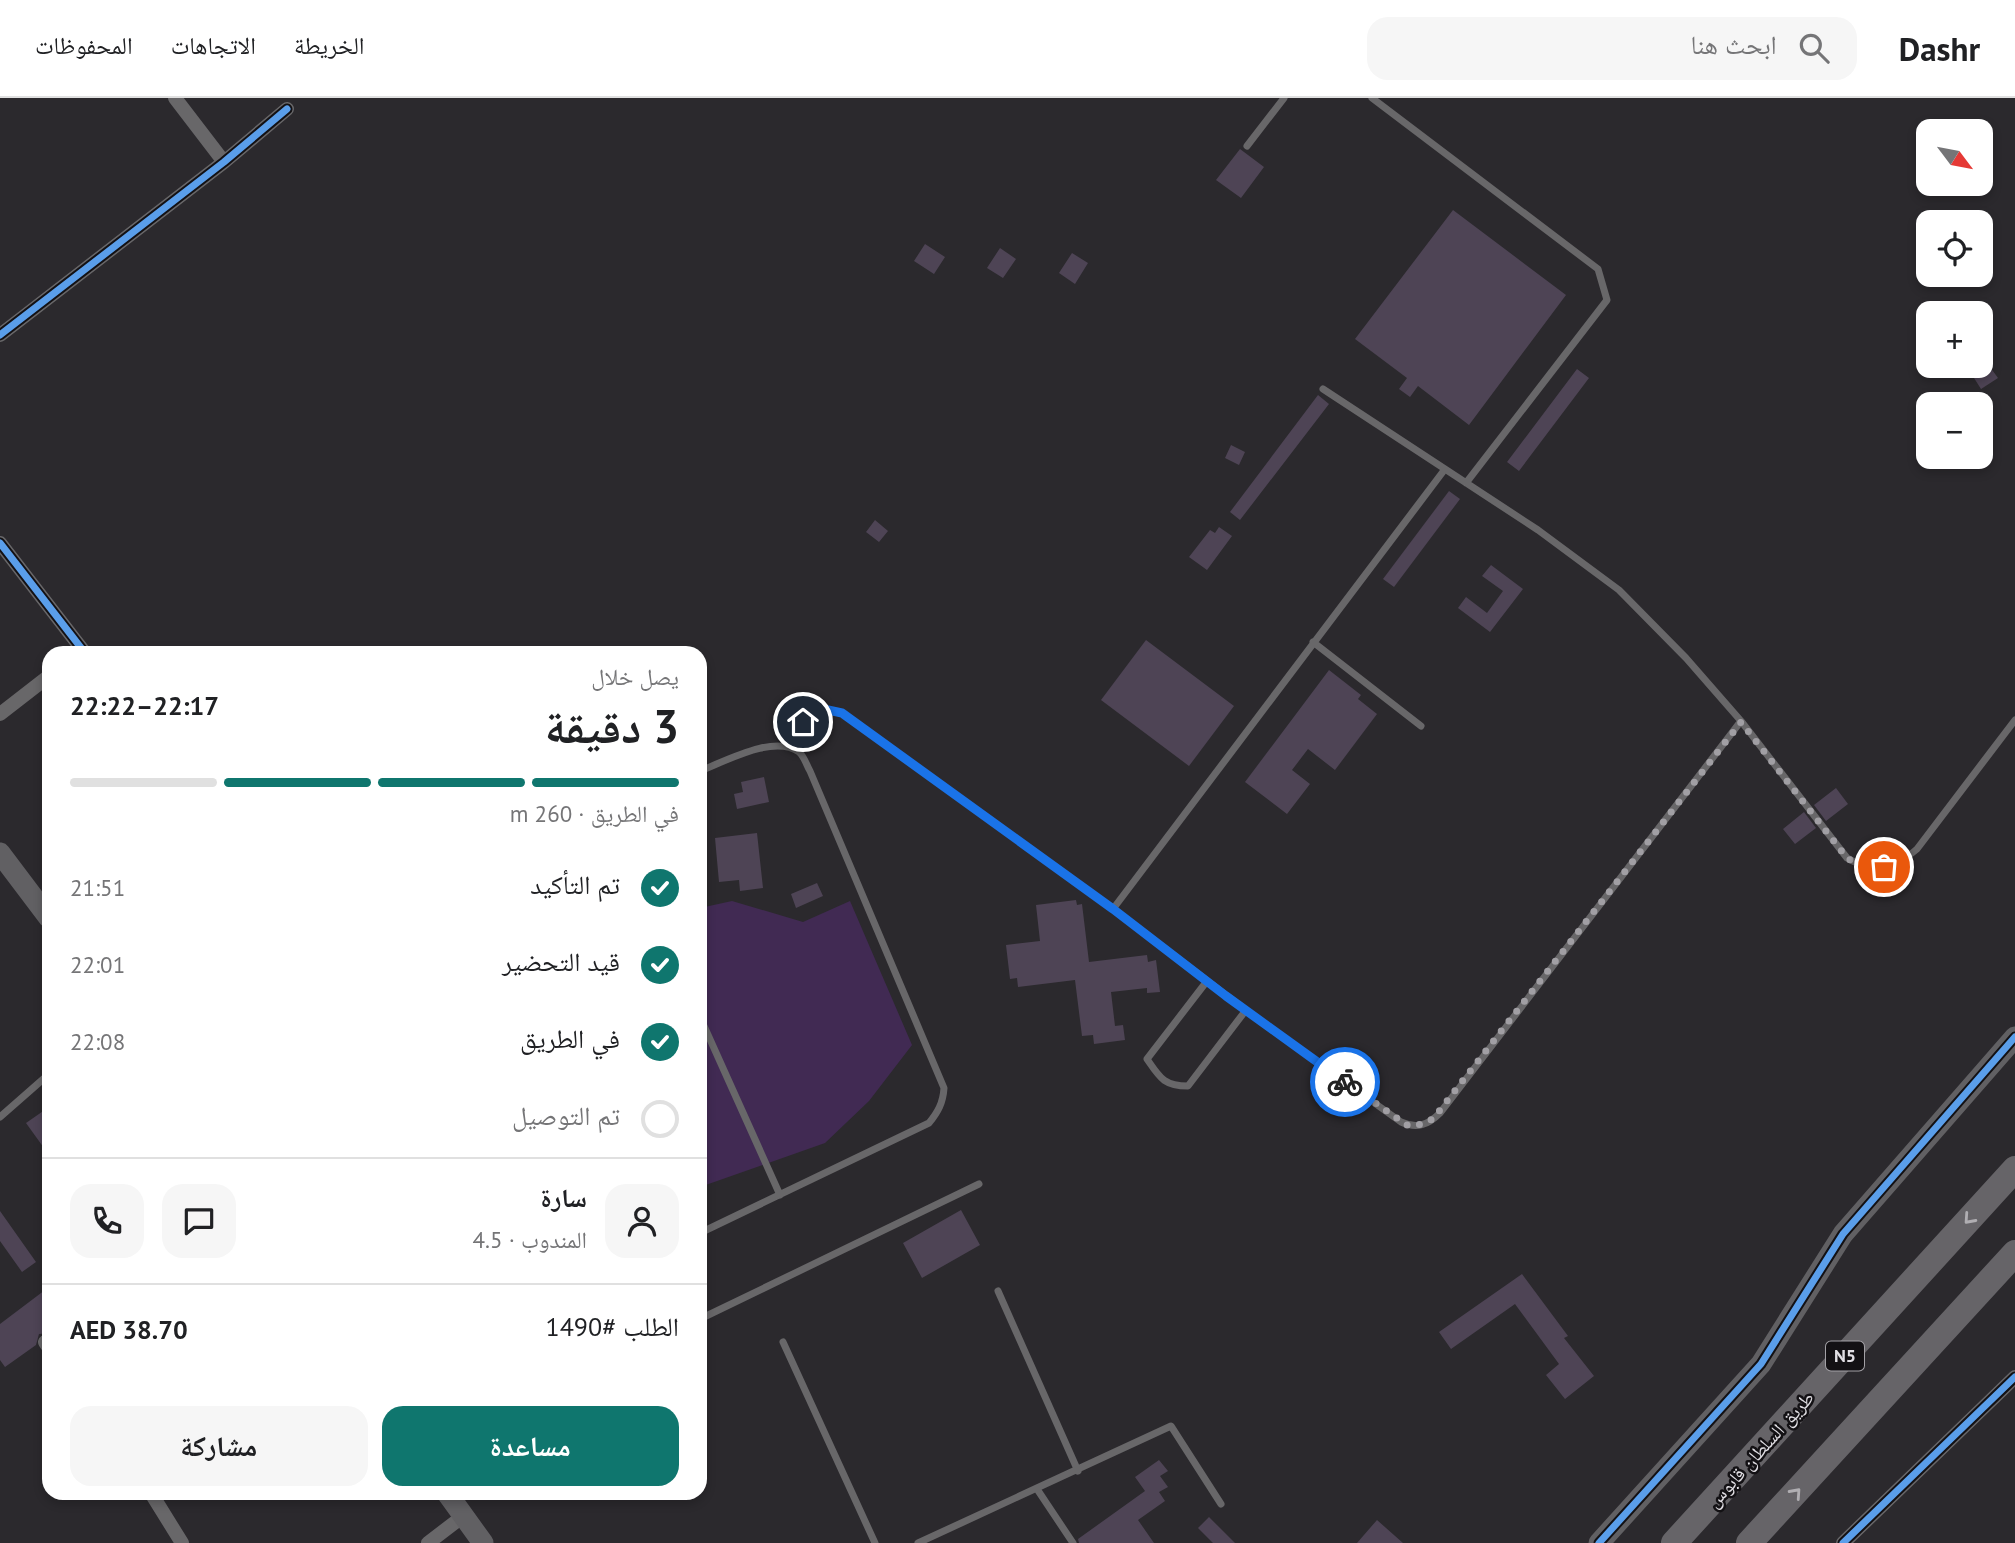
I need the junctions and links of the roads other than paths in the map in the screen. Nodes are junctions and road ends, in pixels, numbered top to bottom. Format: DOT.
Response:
graph roads {
  1 [pos="175,98"];
  2 [pos="1284,98"];
  3 [pos="1371,98"];
  4 [pos="287,109"];
  5 [pos="1247,146"];
  6 [pos="224,162"];
  7 [pos="0,335"];
  8 [pos="1324,389"];
  9 [pos="1445,469"];
  10 [pos="1466,483"];
  11 [pos="0,544"];
  12 [pos="1313,642"];
  13 [pos="77,646"];
  14 [pos="42,681"];
  15 [pos="0,714"];
  16 [pos="2015,720"];
  17 [pos="803,722"];
  18 [pos="1741,722"];
  19 [pos="1421,726"];
  20 [pos="707,768"];
  21 [pos="0,853"];
  22 [pos="42,909"];
  23 [pos="1113,909"];
  24 [pos="1207,981"];
  25 [pos="1246,1010"];
  26 [pos="707,1033"];
  27 [pos="2015,1037"];
  28 [pos="42,1080"];
  29 [pos="0,1117"];
  30 [pos="2015,1169"];
  31 [pos="979,1184"];
  32 [pos="780,1195"];
  33 [pos="707,1230"];
  34 [pos="2015,1253"];
  35 [pos="2015,1266"];
  36 [pos="998,1291"];
  37 [pos="707,1316"];
  38 [pos="783,1342"];
  39 [pos="2014,1382"];
  40 [pos="1836,1448"];
  41 [pos="1078,1471"];
  42 [pos="1037,1489"];
  43 [pos="155,1500"];
  44 [pos="451,1500"];
  45 [pos="1221,1504"];
  46 [pos="462,1517"];
  47 [pos="182,1543"];
  48 [pos="428,1543"];
  49 [pos="482,1543"];
  50 [pos="875,1543"];
  51 [pos="918,1543"];
  52 [pos="1073,1543"];
  53 [pos="1599,1543"];
  54 [pos="1674,1543"];
  55 [pos="1749,1543"];
  56 [pos="1843,1543"];
  1 -- 6 [label="street"];
  2 -- 5 [label="lane"];
  3 -- 10 [label="lane"];
  4 -- 6 [label="street"];
  6 -- 7 [label="street"];
  8 -- 9 [label="lane"];
  9 -- 10 [label="lane"];
  9 -- 12 [label="lane"];
  10 -- 18 [label="lane"];
  11 -- 13 [label="street"];
  12 -- 19 [label="lane"];
  12 -- 23 [label="lane"];
  14 -- 15 [label="street"];
  16 -- 18 [label="lane"];
  17 -- 23 [label="lane"];
  18 -- 25 [label="lane"];
  20 -- 32 [label="lane"];
  21 -- 22 [label="street"];
  23 -- 24 [label="lane"];
  24 -- 25 [label="lane"];
  24 -- 25 [label="lane"];
  26 -- 32 [label="lane"];
  27 -- 53 [label="street"];
  28 -- 29 [label="lane"];
  30 -- 54 [label="highway, طريق السلطان قابوس / N5, one-way"];
  31 -- 37 [label="lane"];
  32 -- 33 [label="lane"];
  34 -- 40 [label="highway"];
  35 -- 40 [label="highway"];
  36 -- 41 [label="lane"];
  38 -- 50 [label="lane"];
  39 -- 56 [label="street"];
  55 -- 40 [label="highway, one-way"];
  41 -- 42 [label="lane"];
  41 -- 45 [label="lane"];
  42 -- 51 [label="lane"];
  42 -- 52 [label="lane"];
  43 -- 47 [label="street"];
  44 -- 46 [label="street"];
  46 -- 48 [label="street"];
  46 -- 49 [label="street"];
}
